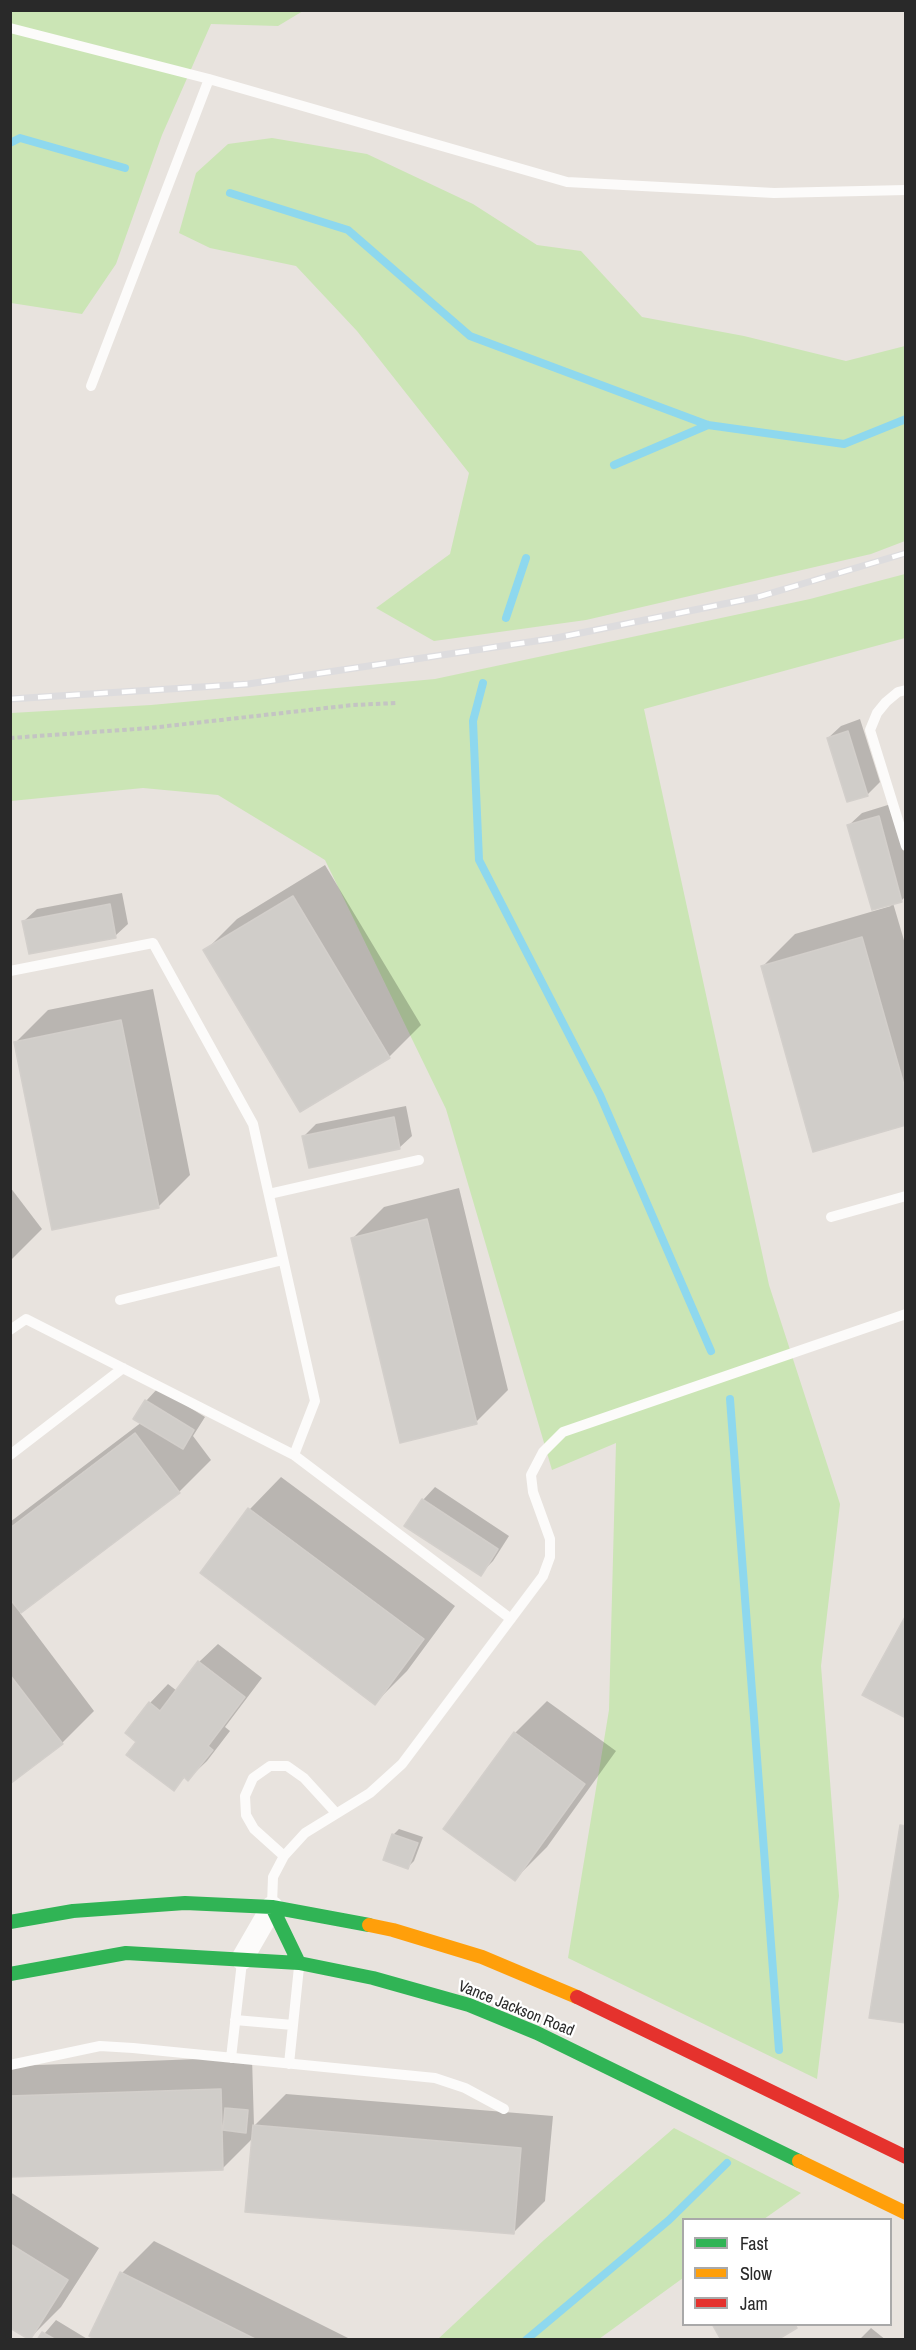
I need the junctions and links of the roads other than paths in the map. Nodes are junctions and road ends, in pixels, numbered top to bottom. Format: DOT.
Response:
graph roads {
  1 [pos="10,28"];
  2 [pos="208,79"];
  3 [pos="906,189"];
  4 [pos="91,386"];
  5 [pos="906,690"];
  6 [pos="906,846"];
  7 [pos="10,971"];
  8 [pos="419,1160"];
  9 [pos="269,1194"];
  10 [pos="906,1196"];
  11 [pos="831,1217"];
  12 [pos="283,1260"];
  13 [pos="120,1300"];
  14 [pos="906,1314"];
  15 [pos="10,1330"];
  16 [pos="123,1368"];
  17 [pos="10,1455"];
  18 [pos="294,1455"];
  19 [pos="511,1619"];
  20 [pos="336,1813"];
  21 [pos="284,1856"];
  22 [pos="272,1907"];
  23 [pos="10,1922"];
  24 [pos="242,1959"];
  25 [pos="299,1963"];
  26 [pos="10,1974"];
  27 [pos="235,2020"];
  28 [pos="293,2025"];
  29 [pos="231,2058"];
  30 [pos="289,2064"];
  31 [pos="10,2065"];
  32 [pos="504,2109"];
  33 [pos="906,2157"];
  34 [pos="906,2212"];
  1 -- 2 [label="lane"];
  2 -- 3 [label="lane"];
  2 -- 4 [label="lane"];
  5 -- 6 [label="lane"];
  7 -- 9 [label="lane"];
  8 -- 9 [label="lane"];
  9 -- 12 [label="lane"];
  10 -- 11 [label="lane"];
  12 -- 13 [label="lane"];
  12 -- 18 [label="lane"];
  14 -- 19 [label="lane"];
  15 -- 16 [label="lane"];
  16 -- 17 [label="lane"];
  16 -- 18 [label="lane"];
  18 -- 19 [label="lane"];
  19 -- 20 [label="lane"];
  20 -- 21 [label="lane"];
  20 -- 21 [label="lane"];
  21 -- 22 [label="lane"];
  22 -- 23 [label="main road, Vance Jackson Road"];
  22 -- 24 [label="street"];
  22 -- 25 [label="main road"];
  22 -- 33 [label="main road, Vance Jackson Road"];
  24 -- 25 [label="main road, Vance Jackson Road"];
  24 -- 26 [label="main road, Vance Jackson Road"];
  24 -- 27 [label="lane"];
  25 -- 28 [label="lane"];
  25 -- 34 [label="main road, Vance Jackson Road"];
  27 -- 28 [label="lane"];
  27 -- 29 [label="lane"];
  28 -- 30 [label="lane"];
  29 -- 30 [label="lane"];
  29 -- 31 [label="lane"];
  30 -- 32 [label="lane"];
}
